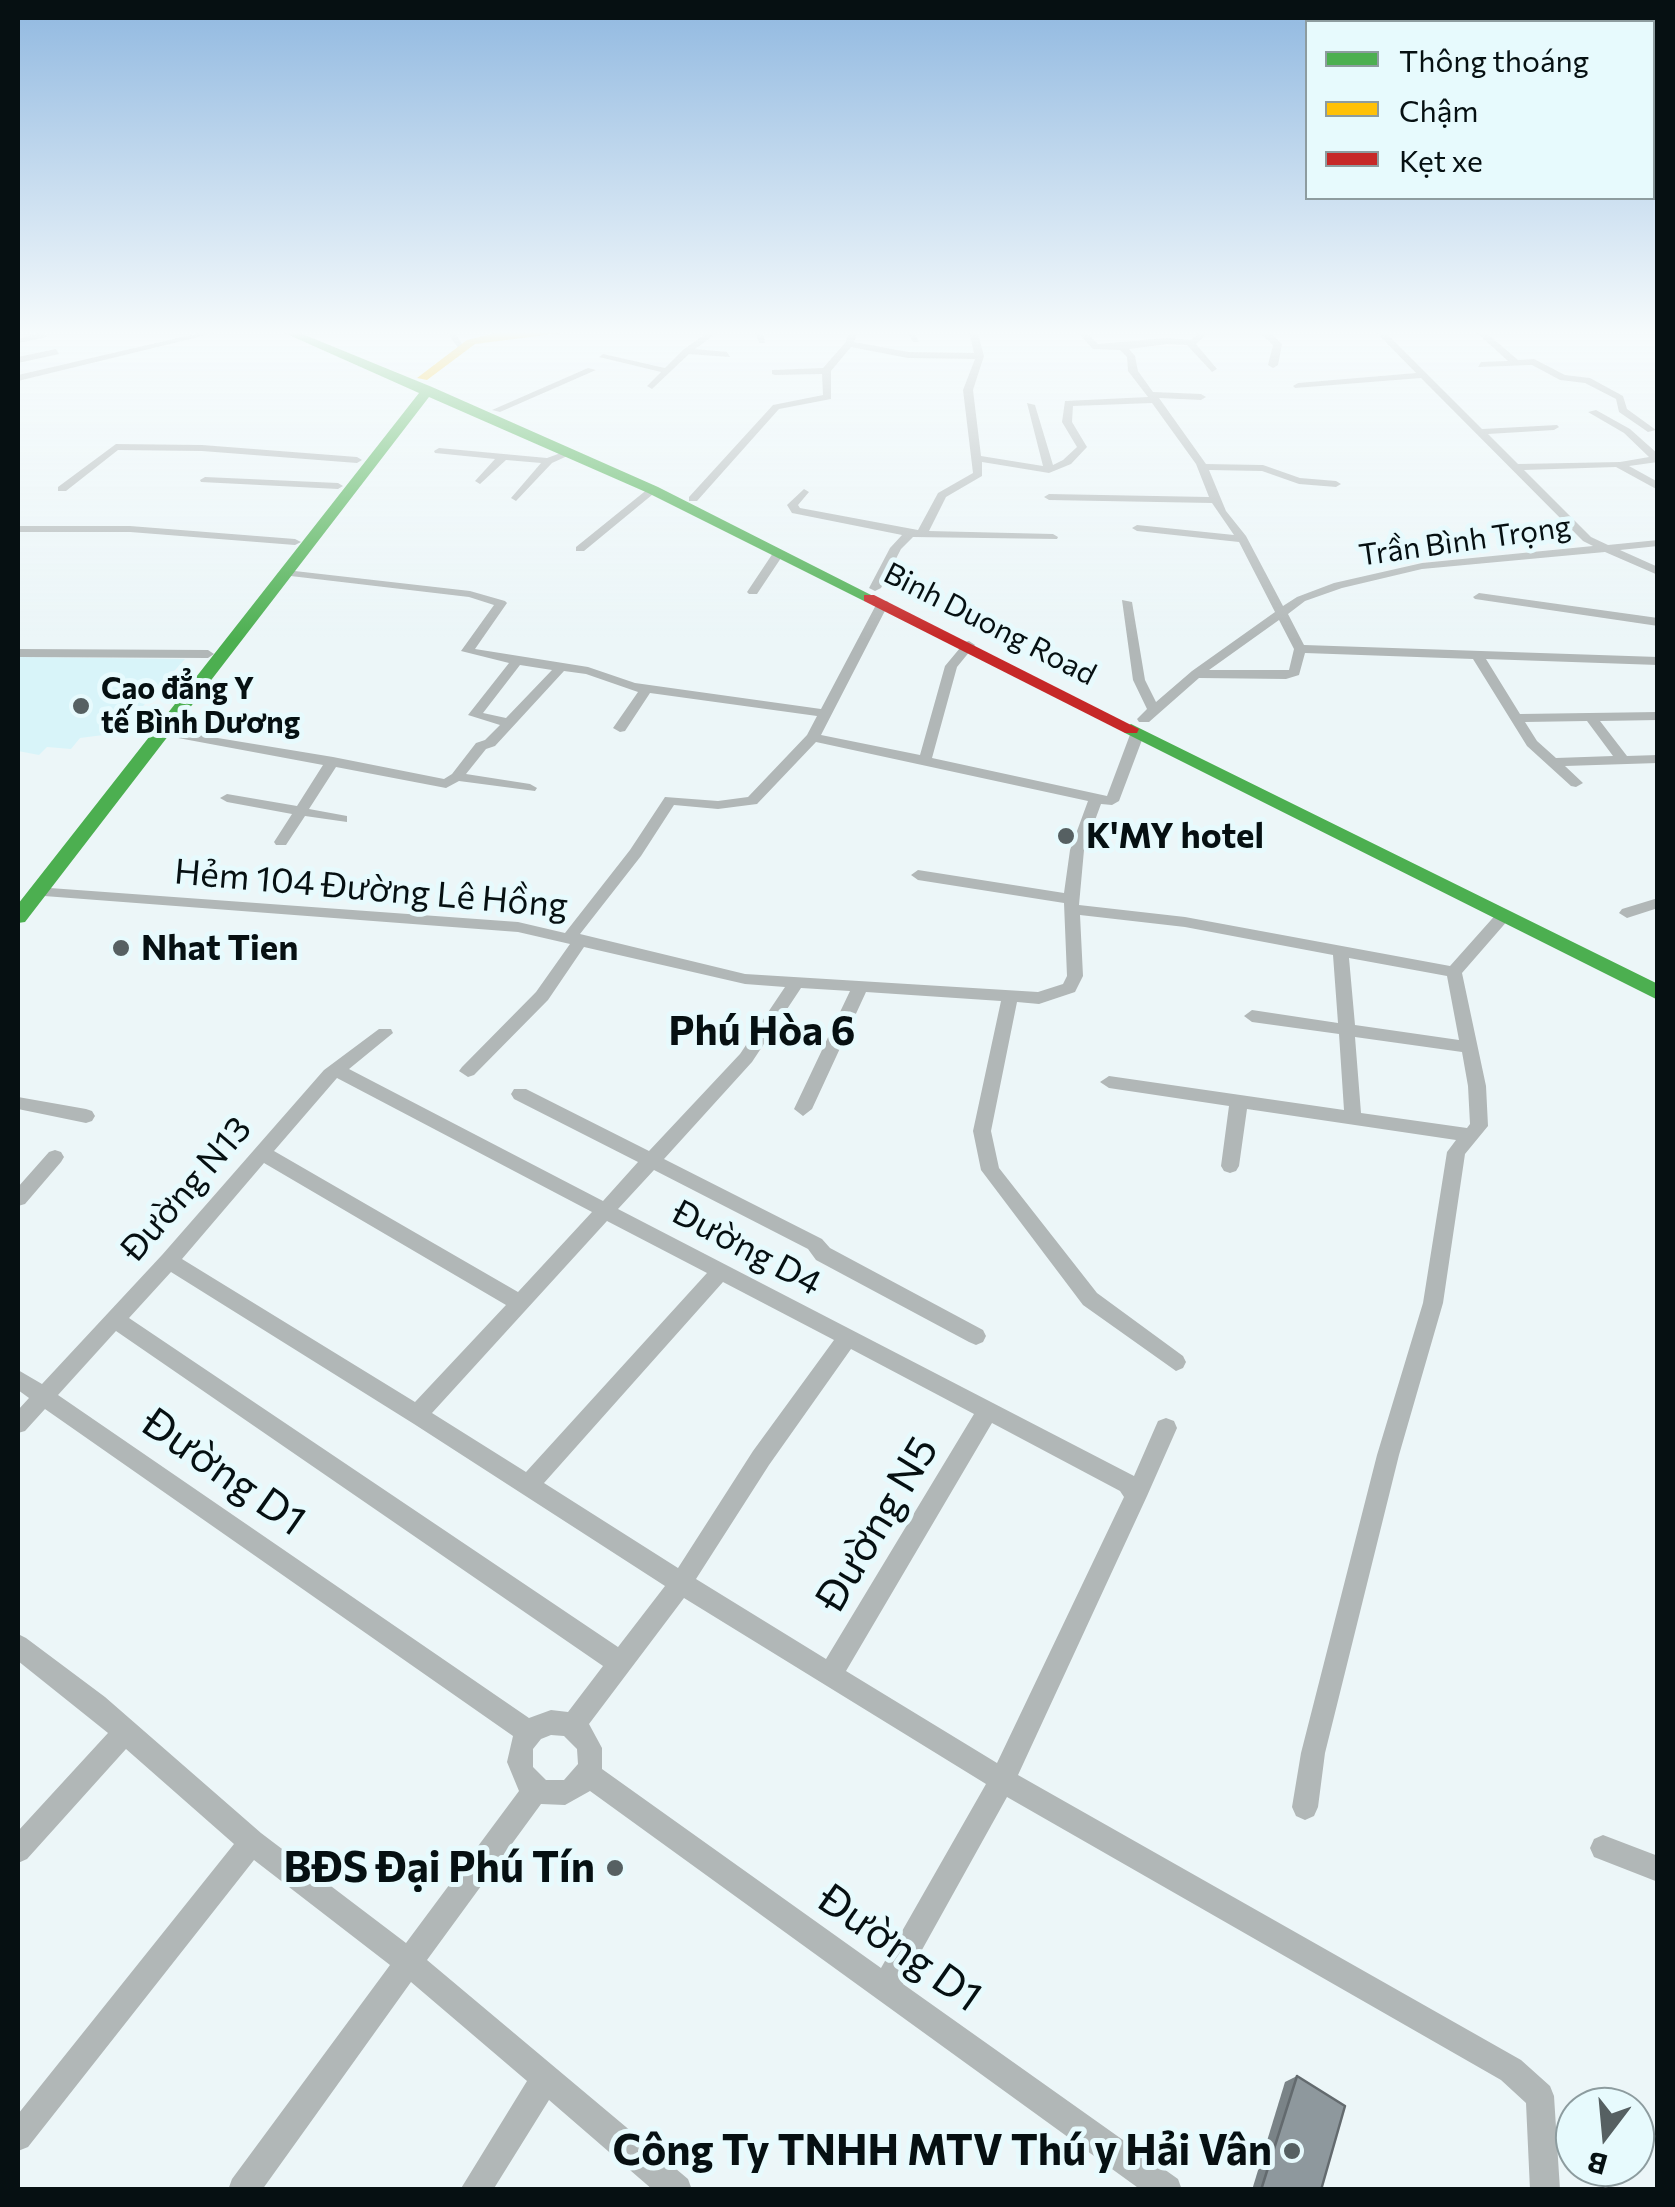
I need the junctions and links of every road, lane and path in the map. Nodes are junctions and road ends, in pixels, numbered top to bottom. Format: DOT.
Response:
graph roads {
  1 [pos="380,434"];
  2 [pos="389,434"];
  3 [pos="518,434"];
  4 [pos="549,434"];
  5 [pos="749,434"];
  6 [pos="975,434"];
  7 [pos="1038,434"];
  8 [pos="1074,434"];
  9 [pos="1179,434"];
  10 [pos="1482,434"];
  11 [pos="1629,434"];
  12 [pos="439,451"];
  13 [pos="504,457"];
  14 [pos="558,457"];
  15 [pos="979,459"];
  16 [pos="357,460"];
  17 [pos="1618,464"];
  18 [pos="1515,467"];
  19 [pos="1202,468"];
  20 [pos="1049,470"];
  21 [pos="205,480"];
  22 [pos="480,481"];
  23 [pos="1336,484"];
  24 [pos="338,486"];
  25 [pos="1658,487"];
  26 [pos="62,490"];
  27 [pos="653,490"];
  28 [pos="804,492"];
  29 [pos="1049,497"];
  30 [pos="516,498"];
  31 [pos="693,499"];
  32 [pos="1216,500"];
  33 [pos="1137,528"];
  34 [pos="18,529"];
  35 [pos="916,533"];
  36 [pos="1053,537"];
  37 [pos="1242,539"];
  38 [pos="295,542"];
  39 [pos="1658,543"];
  40 [pos="580,549"];
  41 [pos="1600,549"];
  42 [pos="778,552"];
  43 [pos="1658,572"];
  44 [pos="286,573"];
  45 [pos="754,592"];
  46 [pos="879,595"];
  47 [pos="1479,597"];
  48 [pos="1126,602"];
  49 [pos="1280,614"];
  50 [pos="1658,622"];
  51 [pos="968,645"];
  52 [pos="1300,649"];
  53 [pos="18,653"];
  54 [pos="208,654"];
  55 [pos="1479,658"];
  56 [pos="1658,661"];
  57 [pos="517,662"];
  58 [pos="561,667"];
  59 [pos="1196,674"];
  60 [pos="647,688"];
  61 [pos="823,714"];
  62 [pos="1590,716"];
  63 [pos="1658,716"];
  64 [pos="1520,718"];
  65 [pos="1145,720"];
  66 [pos="509,723"];
  67 [pos="620,728"];
  68 [pos="162,731"];
  69 [pos="812,736"];
  70 [pos="1658,759"];
  71 [pos="924,760"];
  72 [pos="1623,760"];
  73 [pos="333,761"];
  74 [pos="1552,762"];
  75 [pos="457,776"];
  76 [pos="1576,783"];
  77 [pos="530,788"];
  78 [pos="227,798"];
  79 [pos="1096,799"];
  80 [pos="301,810"];
  81 [pos="342,819"];
  82 [pos="281,842"];
  83 [pos="918,875"];
  84 [pos="25,893"];
  85 [pos="1658,903"];
  86 [pos="1073,904"];
  87 [pos="1627,913"];
  88 [pos="1504,916"];
  89 [pos="18,917"];
  90 [pos="576,938"];
  91 [pos="1340,953"];
  92 [pos="1454,972"];
  93 [pos="1658,978"];
  94 [pos="795,984"];
  95 [pos="860,988"];
  96 [pos="1658,993"];
  97 [pos="1010,996"];
  98 [pos="1252,1016"];
  99 [pos="1346,1029"];
  100 [pos="385,1033"];
  101 [pos="1466,1047"];
  102 [pos="336,1070"];
  103 [pos="468,1071"];
  104 [pos="1109,1082"];
  105 [pos="520,1094"];
  106 [pos="1240,1100"];
  107 [pos="18,1103"];
  108 [pos="803,1108"];
  109 [pos="86,1116"];
  110 [pos="1354,1118"];
  111 [pos="1467,1135"];
  112 [pos="260,1152"];
  113 [pos="55,1157"];
  114 [pos="653,1160"];
  115 [pos="1230,1166"];
  116 [pos="18,1199"];
  117 [pos="606,1210"];
  118 [pos="169,1261"];
  119 [pos="720,1271"];
  120 [pos="520,1303"];
  121 [pos="114,1319"];
  122 [pos="976,1336"];
  123 [pos="847,1338"];
  124 [pos="1176,1362"];
  125 [pos="18,1378"];
  126 [pos="44,1394"];
  127 [pos="988,1412"];
  128 [pos="422,1416"];
  129 [pos="18,1424"];
  130 [pos="1166,1428"];
  131 [pos="528,1485"];
  132 [pos="1132,1490"];
  133 [pos="681,1583"];
  134 [pos="18,1646"];
  135 [pos="620,1663"];
  136 [pos="830,1675"];
  137 [pos="574,1724"];
  138 [pos="125,1732"];
  139 [pos="531,1734"];
  140 [pos="586,1772"];
  141 [pos="1002,1780"];
  142 [pos="535,1792"];
  143 [pos="1305,1807"];
  144 [pos="252,1842"];
  145 [pos="1603,1848"];
  146 [pos="18,1850"];
  147 [pos="1658,1869"];
  148 [pos="409,1962"];
  149 [pos="886,1987"];
  150 [pos="546,2078"];
  151 [pos="18,2137"];
  152 [pos="243,2190"];
  153 [pos="475,2190"];
  154 [pos="678,2190"];
  155 [pos="1167,2190"];
  156 [pos="1545,2190"];
  1 -- 16 [label="main road"];
  2 -- 44 [label="main road"];
  3 -- 14 [label="main road, Binh Duong Road"];
  4 -- 31 [label="main road, Binh Duong Road"];
  5 -- 31 [label="street"];
  6 -- 15 [label="street"];
  7 -- 20 [label="street"];
  8 -- 20 [label="street"];
  9 -- 19 [label="street"];
  10 -- 18 [label="street"];
  11 -- 17 [label="street"];
  12 -- 13 [label="street"];
  13 -- 14 [label="street"];
  13 -- 22 [label="street"];
  14 -- 27 [label="main road, Binh Duong Road"];
  14 -- 30 [label="street"];
  15 -- 20 [label="street"];
  15 -- 35 [label="street"];
  16 -- 24 [label="main road"];
  16 -- 26 [label="street"];
  17 -- 18 [label="street"];
  17 -- 25 [label="street"];
  18 -- 41 [label="street"];
  19 -- 23 [label="street"];
  19 -- 32 [label="street"];
  21 -- 24 [label="street"];
  24 -- 38 [label="main road"];
  27 -- 40 [label="street"];
  27 -- 42 [label="main road, Binh Duong Road"];
  28 -- 35 [label="street"];
  29 -- 32 [label="street"];
  31 -- 46 [label="main road, Binh Duong Road"];
  32 -- 37 [label="street"];
  33 -- 37 [label="street"];
  34 -- 38 [label="street"];
  35 -- 36 [label="street"];
  35 -- 46 [label="street"];
  37 -- 49 [label="street"];
  38 -- 54 [label="main road"];
  39 -- 41 [label="street, Trần Bình Trọng"];
  41 -- 43 [label="street"];
  41 -- 49 [label="street, Trần Bình Trọng"];
  42 -- 45 [label="street"];
  42 -- 46 [label="main road, Binh Duong Road"];
  44 -- 57 [label="street"];
  44 -- 68 [label="main road"];
  46 -- 51 [label="main road, Binh Duong Road"];
  46 -- 61 [label="street"];
  46 -- 65 [label="main road, Binh Duong Road"];
  47 -- 50 [label="street"];
  48 -- 65 [label="street"];
  49 -- 52 [label="street"];
  49 -- 59 [label="street, Trần Bình Trọng"];
  51 -- 65 [label="main road, Binh Duong Road"];
  51 -- 71 [label="street"];
  52 -- 55 [label="street"];
  52 -- 59 [label="street"];
  53 -- 54 [label="street"];
  54 -- 84 [label="main road"];
  55 -- 56 [label="street"];
  55 -- 64 [label="street"];
  57 -- 58 [label="street"];
  57 -- 66 [label="street"];
  58 -- 60 [label="street"];
  58 -- 66 [label="street"];
  59 -- 65 [label="street, Trần Bình Trọng"];
  60 -- 61 [label="street"];
  60 -- 67 [label="street"];
  61 -- 69 [label="street"];
  62 -- 63 [label="street"];
  62 -- 64 [label="street"];
  62 -- 72 [label="street"];
  64 -- 74 [label="street"];
  65 -- 79 [label="street, Hẻm 104 Đường Lê Hồng"];
  65 -- 88 [label="main road, Binh Duong Road"];
  65 -- 93 [label="main road, Binh Duong Road"];
  66 -- 75 [label="street"];
  68 -- 73 [label="street"];
  68 -- 84 [label="main road"];
  69 -- 71 [label="street"];
  69 -- 90 [label="street"];
  70 -- 72 [label="street"];
  71 -- 79 [label="street"];
  72 -- 74 [label="street"];
  73 -- 75 [label="street"];
  73 -- 80 [label="street"];
  74 -- 76 [label="street"];
  75 -- 77 [label="street"];
  78 -- 80 [label="street"];
  79 -- 86 [label="street, Hẻm 104 Đường Lê Hồng"];
  80 -- 81 [label="street"];
  80 -- 82 [label="street"];
  83 -- 86 [label="street"];
  84 -- 89 [label="main road"];
  84 -- 90 [label="street, Hẻm 104 Đường Lê Hồng"];
  85 -- 87 [label="street"];
  86 -- 91 [label="street"];
  86 -- 97 [label="street, Hẻm 104 Đường Lê Hồng"];
  88 -- 92 [label="street"];
  88 -- 96 [label="main road, Binh Duong Road"];
  90 -- 94 [label="street, Hẻm 104 Đường Lê Hồng"];
  90 -- 103 [label="street"];
  91 -- 92 [label="street"];
  91 -- 99 [label="street"];
  92 -- 101 [label="street"];
  94 -- 95 [label="street, Hẻm 104 Đường Lê Hồng"];
  94 -- 114 [label="street"];
  95 -- 97 [label="street, Hẻm 104 Đường Lê Hồng"];
  95 -- 108 [label="street"];
  97 -- 124 [label="street"];
  98 -- 99 [label="street"];
  99 -- 101 [label="street"];
  99 -- 110 [label="street"];
  100 -- 102 [label="street, Đường N13"];
  101 -- 111 [label="street"];
  102 -- 112 [label="street, Đường N13"];
  102 -- 117 [label="street, Đường D4"];
  104 -- 106 [label="street"];
  105 -- 114 [label="street"];
  106 -- 110 [label="street"];
  106 -- 115 [label="street"];
  107 -- 109 [label="street"];
  110 -- 111 [label="street"];
  111 -- 143 [label="street"];
  112 -- 118 [label="street, Đường N13"];
  112 -- 120 [label="street"];
  113 -- 116 [label="street"];
  114 -- 117 [label="street"];
  114 -- 122 [label="street"];
  117 -- 119 [label="street, Đường D4"];
  117 -- 120 [label="street"];
  118 -- 121 [label="street, Đường N13"];
  118 -- 128 [label="street"];
  119 -- 123 [label="street, Đường D4"];
  119 -- 131 [label="street"];
  120 -- 128 [label="street"];
  121 -- 126 [label="street, Đường N13"];
  121 -- 135 [label="street"];
  123 -- 127 [label="street, Đường D4"];
  123 -- 133 [label="street"];
  125 -- 126 [label="street, Đường D1"];
  126 -- 129 [label="street, Đường N13"];
  126 -- 139 [label="street, Đường D1"];
  127 -- 132 [label="street, Đường D4"];
  127 -- 136 [label="street, Đường N5"];
  128 -- 131 [label="street"];
  130 -- 132 [label="street"];
  131 -- 133 [label="street"];
  132 -- 141 [label="street"];
  133 -- 135 [label="street"];
  133 -- 136 [label="street"];
  134 -- 138 [label="street"];
  135 -- 137 [label="street"];
  136 -- 141 [label="street"];
  137 -- 139 [label="street"];
  137 -- 140 [label="street"];
  138 -- 144 [label="street"];
  138 -- 146 [label="street"];
  139 -- 142 [label="street"];
  140 -- 142 [label="street"];
  140 -- 149 [label="street, Đường D1"];
  141 -- 149 [label="street"];
  141 -- 156 [label="street"];
  142 -- 148 [label="street"];
  144 -- 148 [label="street"];
  144 -- 151 [label="street"];
  145 -- 147 [label="street"];
  148 -- 150 [label="street"];
  148 -- 152 [label="street"];
  149 -- 155 [label="street, Đường D1"];
  150 -- 153 [label="street"];
  150 -- 154 [label="street"];
}
